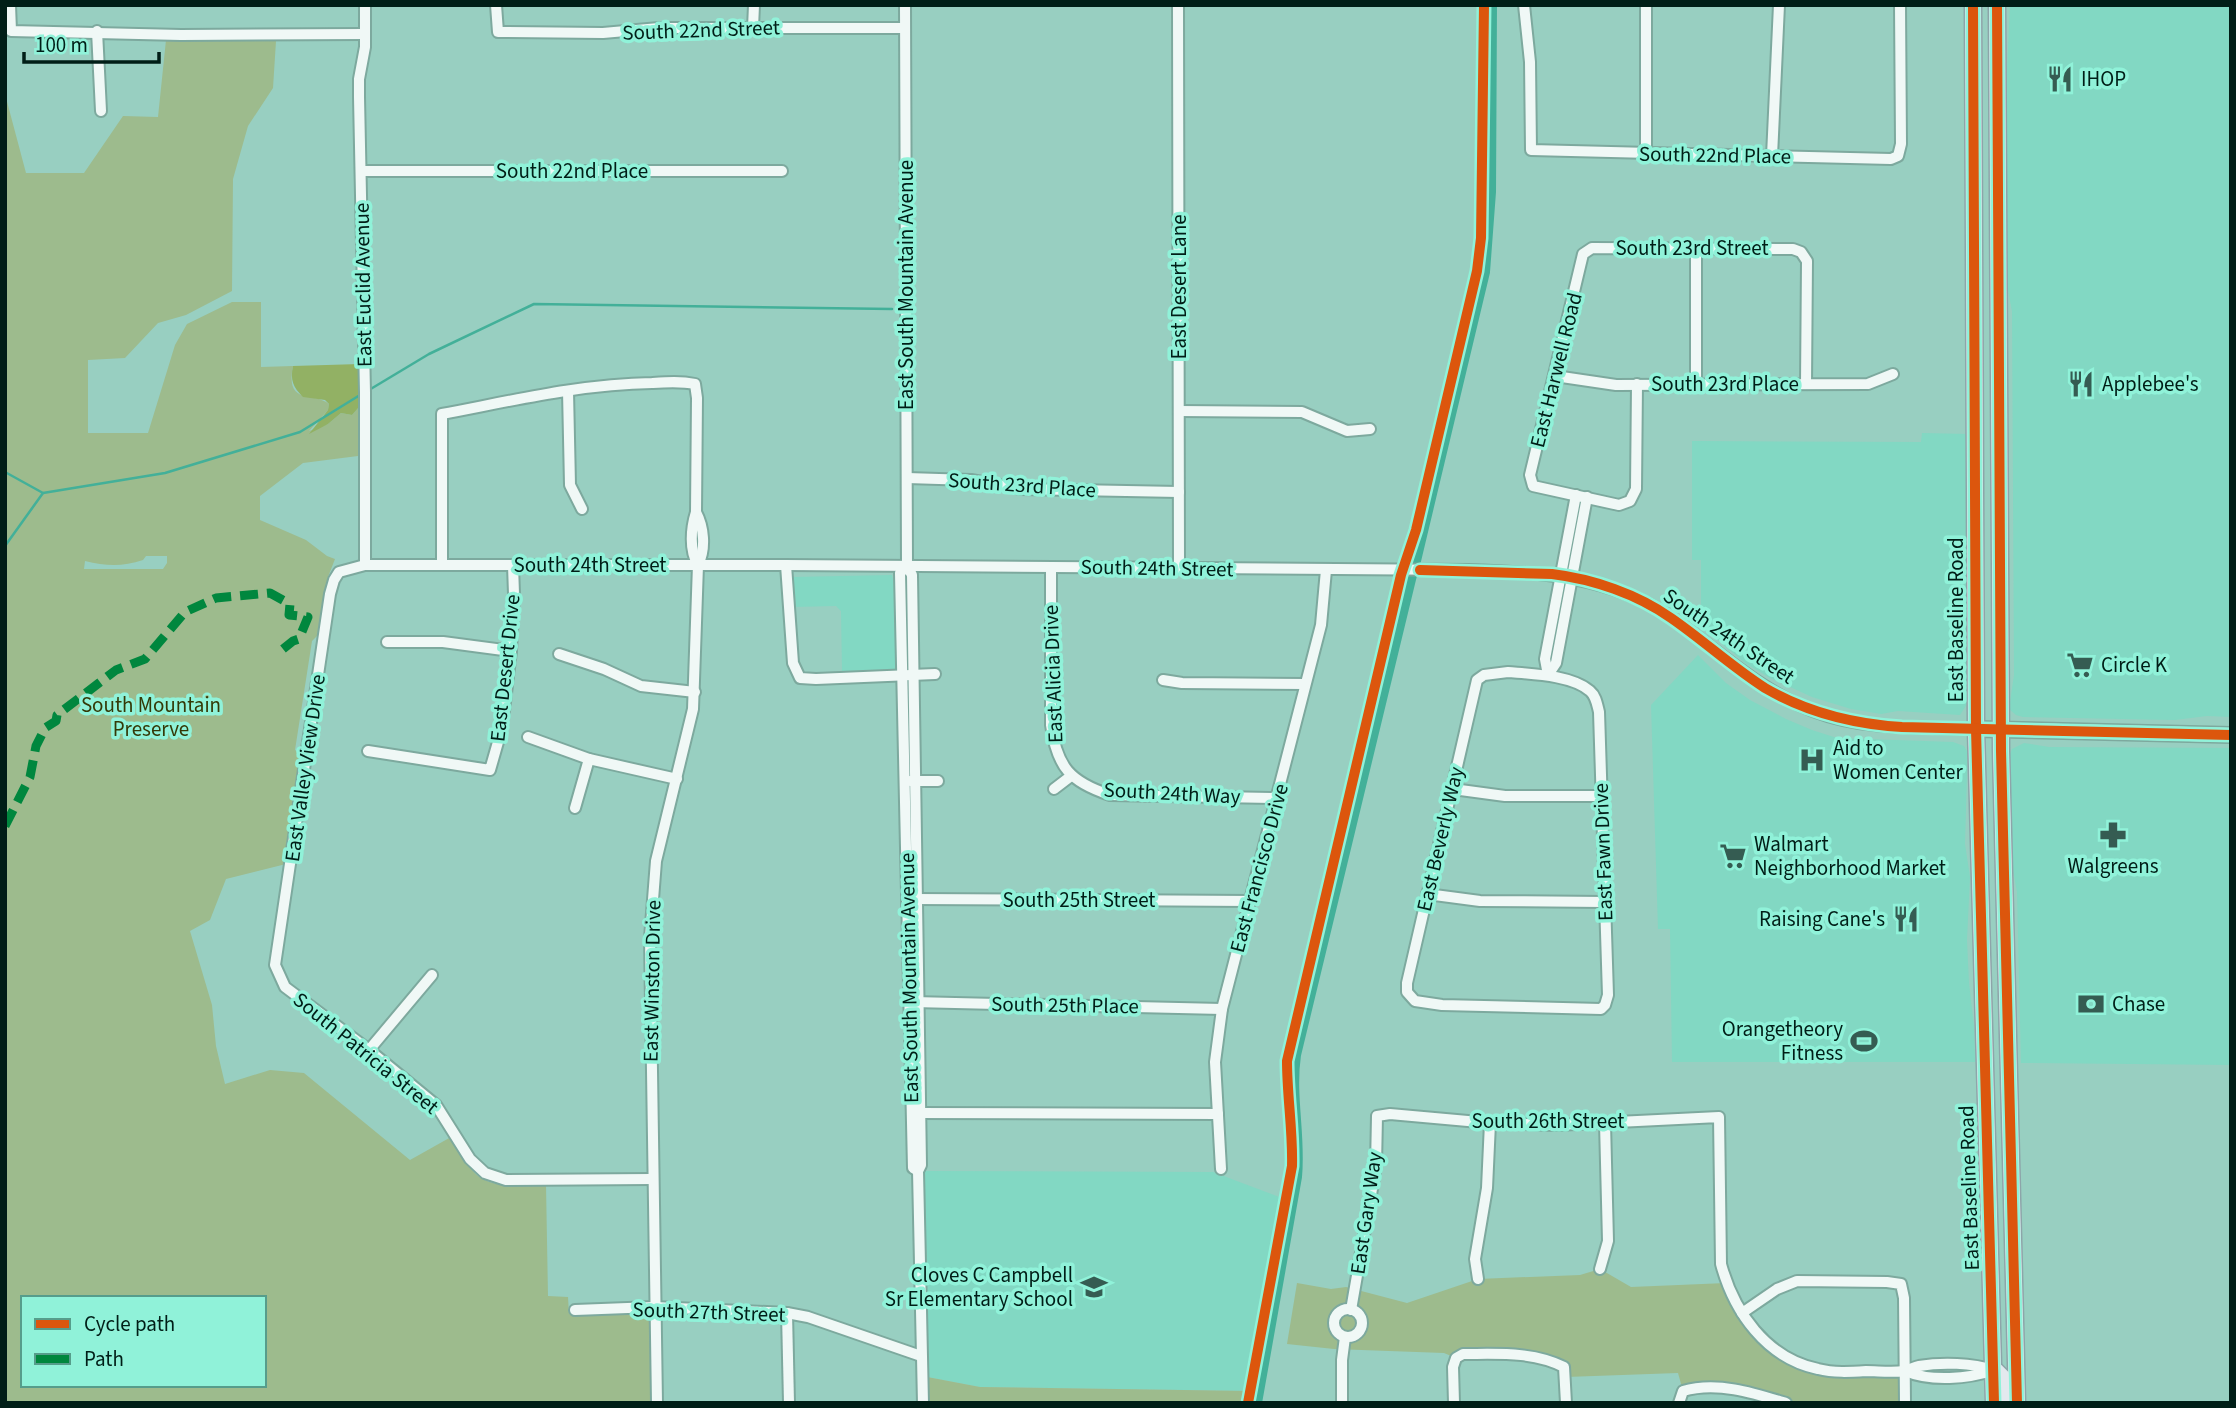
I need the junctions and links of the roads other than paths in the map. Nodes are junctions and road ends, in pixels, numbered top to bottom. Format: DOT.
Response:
graph roads {
  1 [pos="10,5"];
  2 [pos="365,5"];
  3 [pos="496,5"];
  4 [pos="754,5"];
  5 [pos="905,5"];
  6 [pos="1178,5"];
  7 [pos="1524,5"];
  8 [pos="1646,5"];
  9 [pos="1779,5"];
  10 [pos="1900,5"];
  11 [pos="1973,5"];
  12 [pos="1997,5"];
  13 [pos="753,28"];
  14 [pos="905,28"];
  15 [pos="97,31"];
  16 [pos="365,34"];
  17 [pos="101,111"];
  18 [pos="1646,153"];
  19 [pos="1772,156"];
  20 [pos="361,171"];
  21 [pos="782,172"];
  22 [pos="1696,248"];
  23 [pos="1583,254"];
  24 [pos="1893,374"];
  25 [pos="1555,376"];
  26 [pos="1637,384"];
  27 [pos="1696,384"];
  28 [pos="1806,384"];
  29 [pos="568,391"];
  30 [pos="1179,411"];
  31 [pos="1370,429"];
  32 [pos="1999,437"];
  33 [pos="1975,438"];
  34 [pos="907,478"];
  35 [pos="1179,492"];
  36 [pos="1581,496"];
  37 [pos="582,509"];
  38 [pos="365,565"];
  39 [pos="442,565"];
  40 [pos="513,565"];
  41 [pos="698,565"];
  42 [pos="786,565"];
  43 [pos="907,566"];
  44 [pos="1051,567"];
  45 [pos="1179,568"];
  46 [pos="1326,570"];
  47 [pos="339,572"];
  48 [pos="1567,576"];
  49 [pos="387,642"];
  50 [pos="511,651"];
  51 [pos="559,654"];
  52 [pos="935,674"];
  53 [pos="1548,675"];
  54 [pos="908,676"];
  55 [pos="1163,680"];
  56 [pos="1306,684"];
  57 [pos="695,692"];
  58 [pos="1976,729"];
  59 [pos="2001,729"];
  60 [pos="2231,736"];
  61 [pos="528,737"];
  62 [pos="368,751"];
  63 [pos="589,759"];
  64 [pos="1071,776"];
  65 [pos="677,779"];
  66 [pos="910,781"];
  67 [pos="938,781"];
  68 [pos="1054,789"];
  69 [pos="1453,789"];
  70 [pos="1601,796"];
  71 [pos="1278,798"];
  72 [pos="575,808"];
  73 [pos="1427,894"];
  74 [pos="912,899"];
  75 [pos="1251,901"];
  76 [pos="1604,902"];
  77 [pos="275,965"];
  78 [pos="432,975"];
  79 [pos="2007,999"];
  80 [pos="1983,1000"];
  81 [pos="914,1002"];
  82 [pos="1605,1005"];
  83 [pos="1222,1009"];
  84 [pos="369,1050"];
  85 [pos="916,1113"];
  86 [pos="1219,1114"];
  87 [pos="1377,1116"];
  88 [pos="1490,1123"];
  89 [pos="1605,1123"];
  90 [pos="1221,1169"];
  91 [pos="652,1178"];
  92 [pos="1989,1182"];
  93 [pos="2011,1182"];
  94 [pos="1600,1269"];
  95 [pos="1478,1279"];
  96 [pos="654,1307"];
  97 [pos="575,1310"];
  98 [pos="1351,1310"];
  99 [pos="787,1313"];
  100 [pos="1742,1313"];
  101 [pos="1345,1337"];
  102 [pos="2015,1342"];
  103 [pos="921,1356"];
  104 [pos="1994,1370"];
  105 [pos="1905,1371"];
  106 [pos="657,1403"];
  107 [pos="789,1403"];
  108 [pos="923,1403"];
  109 [pos="1342,1403"];
  110 [pos="1454,1403"];
  111 [pos="1566,1403"];
  112 [pos="1679,1403"];
  113 [pos="1786,1403"];
  114 [pos="1905,1403"];
  115 [pos="1994,1403"];
  116 [pos="2006,1403"];
  117 [pos="2017,1403"];
  1 -- 15 [label="street"];
  2 -- 16 [label="street, East Euclid Avenue"];
  3 -- 13 [label="street, South 22nd Street"];
  4 -- 13 [label="street"];
  5 -- 14 [label="street, East South Mountain Avenue"];
  6 -- 30 [label="street, East Desert Lane"];
  7 -- 18 [label="street, South 22nd Place"];
  8 -- 18 [label="street"];
  9 -- 19 [label="street"];
  10 -- 19 [label="street, South 22nd Place"];
  11 -- 33 [label="main road, East Baseline Road"];
  12 -- 32 [label="main road, East Baseline Road"];
  13 -- 14 [label="street, South 22nd Street"];
  14 -- 34 [label="street, East South Mountain Avenue"];
  15 -- 16 [label="street"];
  15 -- 17 [label="street"];
  16 -- 20 [label="street, East Euclid Avenue"];
  18 -- 19 [label="street, South 22nd Place"];
  20 -- 21 [label="street, South 22nd Place"];
  20 -- 38 [label="street, East Euclid Avenue"];
  22 -- 23 [label="street, South 23rd Street"];
  22 -- 27 [label="street"];
  22 -- 28 [label="street, South 23rd Street"];
  23 -- 25 [label="street, East Harwell Road"];
  24 -- 28 [label="street, South 23rd Place"];
  25 -- 26 [label="street, South 23rd Place"];
  25 -- 36 [label="street, East Harwell Road"];
  26 -- 27 [label="street, South 23rd Place"];
  26 -- 36 [label="street"];
  27 -- 28 [label="street, South 23rd Place"];
  29 -- 37 [label="street"];
  29 -- 39 [label="street"];
  29 -- 41 [label="street, East Winston Drive"];
  30 -- 31 [label="street"];
  30 -- 35 [label="street, East Desert Lane"];
  32 -- 33 [label="main road"];
  32 -- 59 [label="main road, East Baseline Road"];
  33 -- 58 [label="main road, East Baseline Road"];
  34 -- 35 [label="street, South 23rd Place"];
  34 -- 43 [label="street, East South Mountain Avenue"];
  35 -- 45 [label="street, East Desert Lane"];
  36 -- 48 [label="street"];
  38 -- 39 [label="street, South 24th Street"];
  38 -- 47 [label="street, South 24th Street"];
  39 -- 40 [label="street, South 24th Street"];
  40 -- 41 [label="street, South 24th Street"];
  40 -- 50 [label="street, East Desert Drive"];
  41 -- 42 [label="street, South 24th Street"];
  41 -- 57 [label="street, East Winston Drive"];
  42 -- 43 [label="street, South 24th Street"];
  42 -- 54 [label="street"];
  43 -- 44 [label="street, South 24th Street"];
  43 -- 54 [label="street, East South Mountain Avenue"];
  44 -- 45 [label="street, South 24th Street"];
  44 -- 64 [label="street, East Alicia Drive"];
  45 -- 46 [label="street, South 24th Street"];
  46 -- 48 [label="street, South 24th Street"];
  46 -- 56 [label="street, East Francisco Drive"];
  47 -- 77 [label="street, East Valley View Drive"];
  48 -- 53 [label="street"];
  48 -- 58 [label="street, South 24th Street"];
  49 -- 50 [label="street"];
  50 -- 62 [label="street, East Desert Drive"];
  51 -- 57 [label="street"];
  52 -- 54 [label="street"];
  53 -- 69 [label="street, East Beverly Way"];
  53 -- 70 [label="street, East Fawn Drive"];
  54 -- 66 [label="street, East South Mountain Avenue"];
  55 -- 56 [label="street"];
  56 -- 71 [label="street, East Francisco Drive"];
  57 -- 65 [label="street, East Winston Drive"];
  58 -- 59 [label="main road, South 24th Street"];
  58 -- 80 [label="main road, East Baseline Road"];
  59 -- 60 [label="main road, South 24th Street"];
  59 -- 79 [label="main road, East Baseline Road"];
  61 -- 63 [label="street"];
  63 -- 65 [label="street"];
  63 -- 72 [label="street"];
  64 -- 68 [label="street"];
  64 -- 71 [label="street, South 24th Way"];
  65 -- 91 [label="street, East Winston Drive"];
  66 -- 67 [label="street"];
  66 -- 74 [label="street, East South Mountain Avenue"];
  69 -- 70 [label="street"];
  69 -- 73 [label="street, East Beverly Way"];
  70 -- 76 [label="street, East Fawn Drive"];
  71 -- 75 [label="street, East Francisco Drive"];
  73 -- 76 [label="street"];
  73 -- 82 [label="street, East Beverly Way"];
  74 -- 75 [label="street, South 25th Street"];
  74 -- 81 [label="street, East South Mountain Avenue"];
  75 -- 83 [label="street, East Francisco Drive"];
  76 -- 82 [label="street, East Fawn Drive"];
  77 -- 84 [label="street, South Patricia Street"];
  78 -- 84 [label="street"];
  79 -- 80 [label="main road"];
  79 -- 93 [label="main road, East Baseline Road"];
  80 -- 92 [label="main road, East Baseline Road"];
  81 -- 83 [label="street, South 25th Place"];
  81 -- 85 [label="street, East South Mountain Avenue"];
  83 -- 86 [label="street, East Francisco Drive"];
  84 -- 91 [label="street, South Patricia Street"];
  85 -- 86 [label="street"];
  85 -- 103 [label="street, East South Mountain Avenue"];
  86 -- 90 [label="street, East Francisco Drive"];
  87 -- 88 [label="street, South 26th Street"];
  87 -- 98 [label="street, East Gary Way"];
  88 -- 89 [label="street, South 26th Street"];
  88 -- 95 [label="street"];
  89 -- 94 [label="street"];
  89 -- 100 [label="street, South 26th Street"];
  91 -- 96 [label="street, East Winston Drive"];
  92 -- 93 [label="main road"];
  92 -- 104 [label="main road, East Baseline Road"];
  93 -- 102 [label="main road, East Baseline Road"];
  96 -- 97 [label="street, South 27th Street"];
  96 -- 99 [label="street, South 27th Street"];
  96 -- 106 [label="street, East Winston Drive"];
  98 -- 101 [label="street, East Gary Way"];
  98 -- 101 [label="street, East Gary Way"];
  99 -- 103 [label="street, South 27th Street"];
  99 -- 107 [label="street"];
  100 -- 105 [label="street"];
  100 -- 105 [label="street"];
  101 -- 109 [label="street, East Gary Way"];
  102 -- 104 [label="main road"];
  102 -- 117 [label="main road, East Baseline Road"];
  103 -- 108 [label="street, East South Mountain Avenue"];
  104 -- 105 [label="street"];
  104 -- 115 [label="main road, East Baseline Road"];
  104 -- 116 [label="main road"];
  105 -- 114 [label="street"];
  110 -- 111 [label="street"];
  112 -- 113 [label="street"];
}
